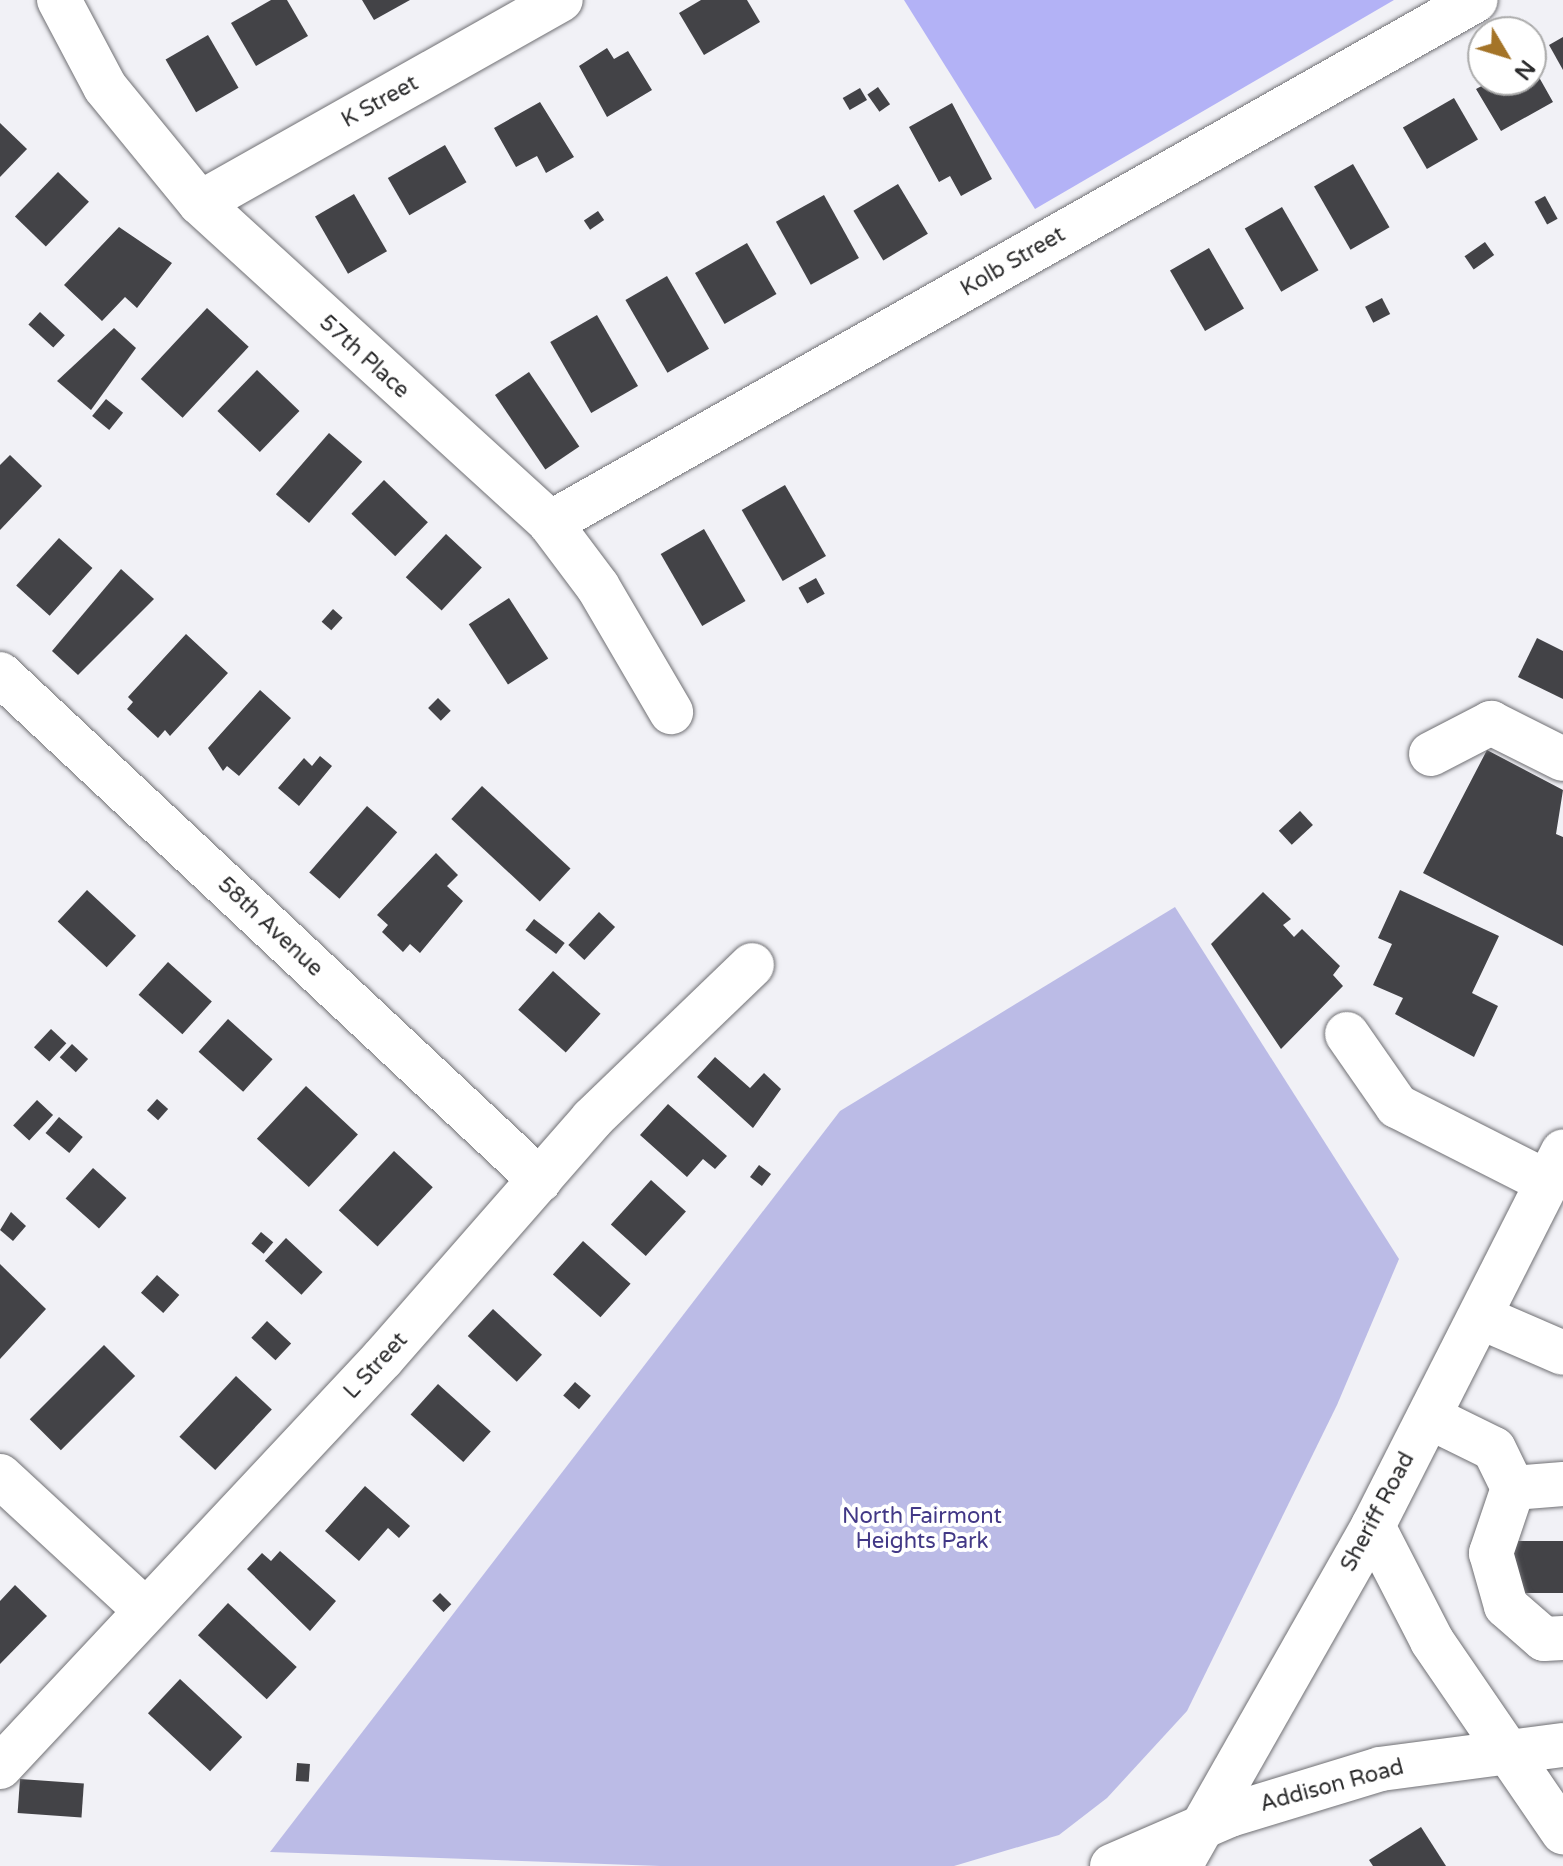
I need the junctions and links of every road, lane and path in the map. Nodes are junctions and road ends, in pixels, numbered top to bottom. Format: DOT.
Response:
graph roads {
  1 [pos="59,0"];
  2 [pos="561,0"];
  3 [pos="1476,0"];
  4 [pos="200,203"];
  5 [pos="550,523"];
  6 [pos="0,674"];
  7 [pos="671,712"];
  8 [pos="1431,754"];
  9 [pos="1563,759"];
  10 [pos="752,965"];
  11 [pos="1347,1034"];
  12 [pos="1555,1166"];
  13 [pos="540,1180"];
  14 [pos="1480,1317"];
  15 [pos="1563,1353"];
  16 [pos="1429,1417"];
  17 [pos="0,1476"];
  18 [pos="1563,1484"];
  19 [pos="1513,1488"];
  20 [pos="1373,1526"];
  21 [pos="145,1610"];
  22 [pos="1563,1638"];
  23 [pos="1563,1745"];
  24 [pos="1511,1750"];
  25 [pos="0,1767"];
  26 [pos="1201,1828"];
  27 [pos="1563,1832"];
  28 [pos="1112,1866"];
  29 [pos="1180,1866"];
  1 -- 4 [label="street, 57th Place"];
  2 -- 4 [label="street, K Street"];
  3 -- 5 [label="street, Kolb Street"];
  4 -- 5 [label="street, 57th Place"];
  5 -- 7 [label="street, 57th Place"];
  6 -- 13 [label="street, 58th Avenue"];
  8 -- 9 [label="street"];
  10 -- 13 [label="street, L Street"];
  11 -- 12 [label="street"];
  12 -- 14 [label="street, Sheriff Road"];
  13 -- 21 [label="street, L Street"];
  14 -- 15 [label="street"];
  14 -- 16 [label="street, Sheriff Road"];
  16 -- 19 [label="street"];
  16 -- 20 [label="street, Sheriff Road"];
  17 -- 21 [label="street"];
  18 -- 19 [label="street"];
  19 -- 22 [label="street"];
  20 -- 24 [label="street"];
  20 -- 26 [label="street, Sheriff Road"];
  21 -- 25 [label="street, L Street"];
  23 -- 24 [label="street, Addison Road"];
  24 -- 26 [label="street, Addison Road"];
  24 -- 27 [label="street"];
  26 -- 28 [label="street, Addison Road"];
  26 -- 29 [label="street, Sheriff Road"];
}
